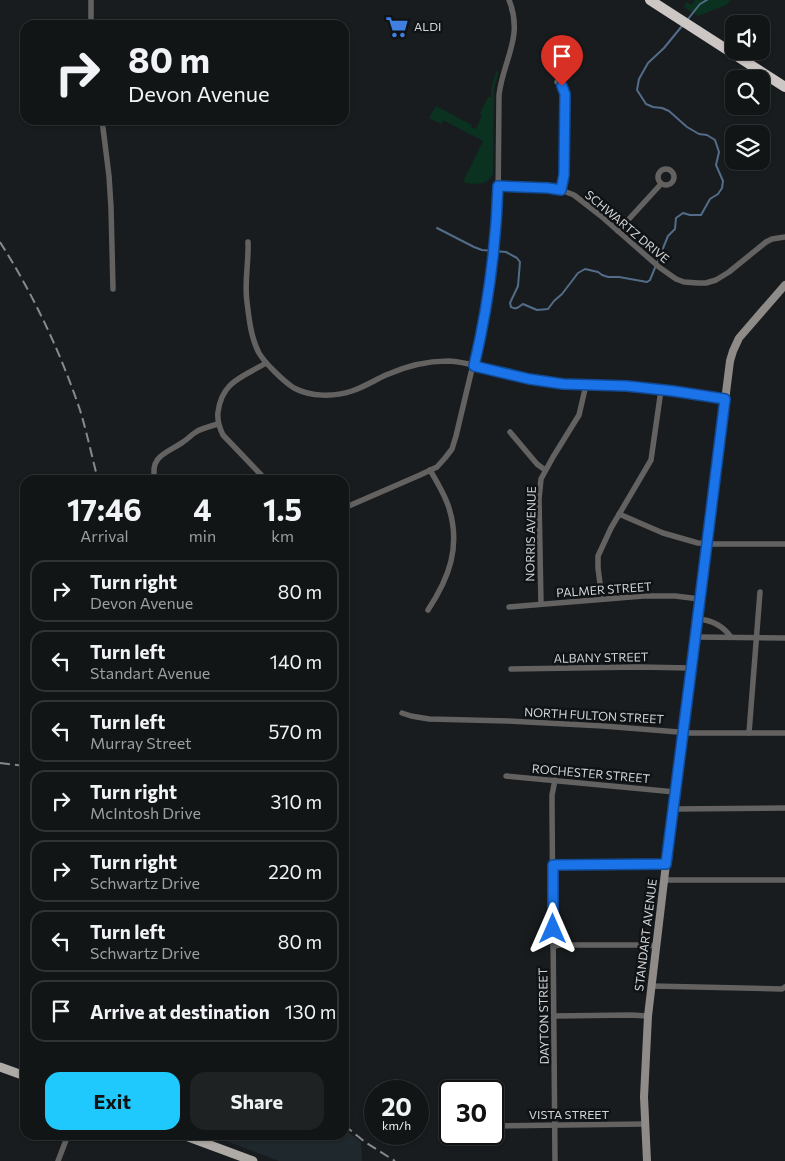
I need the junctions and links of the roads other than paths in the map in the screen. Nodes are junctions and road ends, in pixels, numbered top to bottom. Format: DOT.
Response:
graph roads {
  1 [pos="90,0"];
  2 [pos="509,0"];
  3 [pos="650,0"];
  4 [pos="91,20"];
  5 [pos="557,82"];
  6 [pos="785,87"];
  7 [pos="103,125"];
  8 [pos="661,184"];
  9 [pos="498,186"];
  10 [pos="561,190"];
  11 [pos="618,231"];
  12 [pos="785,237"];
  13 [pos="248,242"];
  14 [pos="785,285"];
  15 [pos="113,289"];
  16 [pos="266,363"];
  17 [pos="474,366"];
  18 [pos="586,384"];
  19 [pos="661,390"];
  20 [pos="725,399"];
  21 [pos="218,424"];
  22 [pos="510,432"];
  23 [pos="430,470"];
  24 [pos="545,470"];
  25 [pos="155,475"];
  26 [pos="261,475"];
  27 [pos="349,506"];
  28 [pos="619,514"];
  29 [pos="707,544"];
  30 [pos="785,544"];
  31 [pos="760,592"];
  32 [pos="602,599"];
  33 [pos="700,599"];
  34 [pos="541,604"];
  35 [pos="509,607"];
  36 [pos="428,610"];
  37 [pos="698,619"];
  38 [pos="696,637"];
  39 [pos="731,637"];
  40 [pos="757,637"];
  41 [pos="785,638"];
  42 [pos="692,668"];
  43 [pos="511,669"];
  44 [pos="402,713"];
  45 [pos="683,732"];
  46 [pos="749,733"];
  47 [pos="785,733"];
  48 [pos="506,776"];
  49 [pos="555,780"];
  50 [pos="675,792"];
  51 [pos="785,808"];
  52 [pos="673,809"];
  53 [pos="666,864"];
  54 [pos="553,865"];
  55 [pos="664,880"];
  56 [pos="785,880"];
  57 [pos="656,946"];
  58 [pos="553,947"];
  59 [pos="651,986"];
  60 [pos="785,987"];
  61 [pos="554,1016"];
  62 [pos="648,1016"];
  63 [pos="0,1067"];
  64 [pos="20,1074"];
  65 [pos="645,1124"];
  66 [pos="504,1126"];
  67 [pos="554,1126"];
  68 [pos="66,1140"];
  69 [pos="197,1140"];
  70 [pos="58,1161"];
  71 [pos="254,1161"];
  72 [pos="555,1161"];
  73 [pos="647,1161"];
  1 -- 4 [label="street"];
  2 -- 9 [label="street"];
  3 -- 6 [label="highway"];
  5 -- 10 [label="street"];
  7 -- 15 [label="street"];
  8 -- 11 [label="street"];
  9 -- 10 [label="street, SCHWARTZ DRIVE"];
  9 -- 17 [label="street"];
  10 -- 11 [label="street, SCHWARTZ DRIVE"];
  11 -- 12 [label="street, SCHWARTZ DRIVE"];
  13 -- 16 [label="street"];
  14 -- 20 [label="street, STANDART AVENUE"];
  16 -- 17 [label="street"];
  16 -- 21 [label="street"];
  17 -- 18 [label="street"];
  17 -- 23 [label="street"];
  18 -- 19 [label="street"];
  18 -- 24 [label="street, NORRIS AVENUE"];
  19 -- 20 [label="street"];
  19 -- 28 [label="street"];
  20 -- 29 [label="street, STANDART AVENUE"];
  21 -- 25 [label="street"];
  21 -- 26 [label="street"];
  22 -- 24 [label="street"];
  23 -- 27 [label="street"];
  23 -- 36 [label="street"];
  24 -- 34 [label="street, NORRIS AVENUE"];
  28 -- 29 [label="street"];
  28 -- 32 [label="street"];
  29 -- 30 [label="street"];
  29 -- 33 [label="street, STANDART AVENUE"];
  31 -- 40 [label="street"];
  32 -- 33 [label="street, PALMER STREET"];
  32 -- 34 [label="street, PALMER STREET"];
  33 -- 37 [label="street, STANDART AVENUE"];
  34 -- 35 [label="street, PALMER STREET"];
  37 -- 38 [label="street, STANDART AVENUE"];
  37 -- 39 [label="street"];
  38 -- 39 [label="street"];
  38 -- 42 [label="street, STANDART AVENUE"];
  39 -- 40 [label="street"];
  40 -- 41 [label="street"];
  40 -- 46 [label="street"];
  42 -- 43 [label="street, ALBANY STREET"];
  42 -- 45 [label="street, STANDART AVENUE"];
  44 -- 45 [label="street, NORTH FULTON STREET"];
  45 -- 46 [label="street, NORTH FULTON STREET"];
  45 -- 50 [label="street, STANDART AVENUE"];
  46 -- 47 [label="street, NORTH FULTON STREET"];
  48 -- 49 [label="street, ROCHESTER STREET"];
  49 -- 50 [label="street, ROCHESTER STREET"];
  49 -- 54 [label="street, DAYTON STREET"];
  50 -- 52 [label="street, STANDART AVENUE"];
  51 -- 52 [label="street"];
  52 -- 53 [label="street, STANDART AVENUE"];
  53 -- 54 [label="street"];
  53 -- 55 [label="street, STANDART AVENUE"];
  54 -- 58 [label="street, DAYTON STREET"];
  55 -- 56 [label="street"];
  55 -- 57 [label="street, STANDART AVENUE"];
  57 -- 58 [label="street"];
  57 -- 59 [label="street, STANDART AVENUE"];
  58 -- 61 [label="street, DAYTON STREET"];
  59 -- 60 [label="street"];
  59 -- 62 [label="street, STANDART AVENUE"];
  61 -- 62 [label="street"];
  61 -- 67 [label="street, DAYTON STREET"];
  62 -- 65 [label="street, STANDART AVENUE"];
  63 -- 64 [label="main road"];
  65 -- 67 [label="street, VISTA STREET"];
  65 -- 73 [label="street, STANDART AVENUE"];
  66 -- 67 [label="street, VISTA STREET"];
  67 -- 72 [label="street, DAYTON STREET"];
  68 -- 70 [label="street"];
  69 -- 71 [label="main road"];
}
